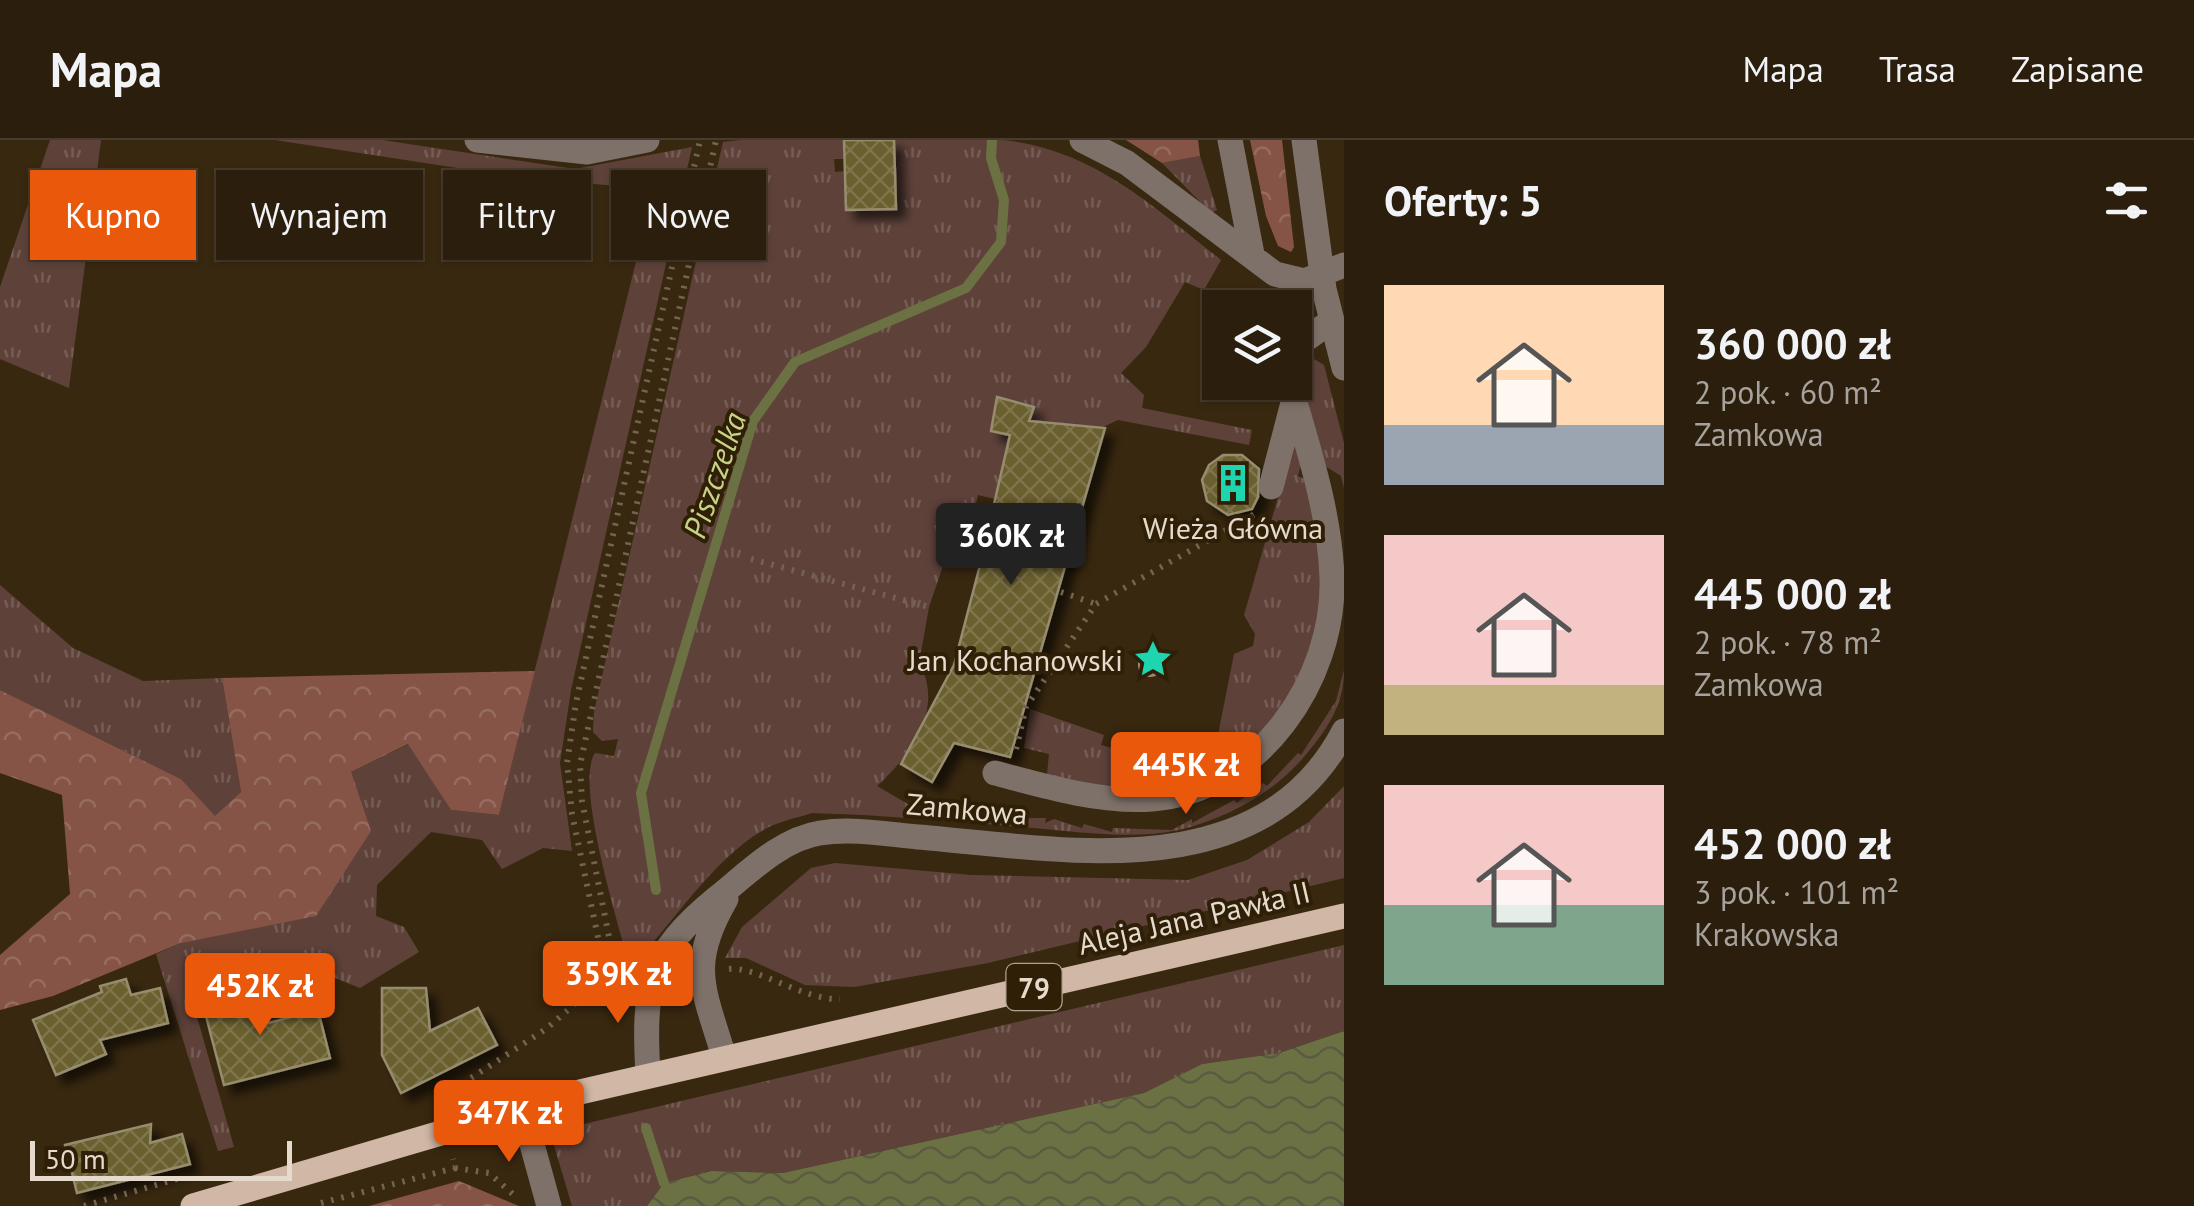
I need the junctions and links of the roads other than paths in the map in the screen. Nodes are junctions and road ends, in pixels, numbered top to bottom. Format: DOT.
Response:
graph roads {
  1 [pos="477,140"];
  2 [pos="646,140"];
  3 [pos="1082,140"];
  4 [pos="1230,140"];
  5 [pos="1304,140"];
  6 [pos="1252,254"];
  7 [pos="1333,271"];
  8 [pos="1330,322"];
  9 [pos="1312,335"];
  10 [pos="1344,368"];
  11 [pos="1294,400"];
  12 [pos="1294,400"];
  13 [pos="1271,487"];
  14 [pos="1344,731"];
  15 [pos="1005,764"];
  16 [pos="736,882"];
  17 [pos="1344,916"];
  18 [pos="724,1057"];
  19 [pos="648,1075"];
  20 [pos="522,1108"];
  21 [pos="537,1202"];
  22 [pos="192,1206"];
  1 -- 2 [label="street"];
  3 -- 6 [label="street"];
  4 -- 6 [label="street"];
  5 -- 7 [label="street"];
  6 -- 7 [label="street"];
  7 -- 8 [label="street"];
  8 -- 9 [label="street"];
  8 -- 10 [label="street"];
  11 -- 13 [label="street"];
  12 -- 15 [label="street"];
  14 -- 16 [label="street, Zamkowa"];
  16 -- 18 [label="street, Zamkowa"];
  16 -- 19 [label="street, Zamkowa"];
  17 -- 18 [label="main road, Aleja Jana Pawła II / 79"];
  18 -- 19 [label="main road, Aleja Jana Pawła II / 79"];
  19 -- 20 [label="main road, 79"];
  20 -- 21 [label="street"];
  20 -- 22 [label="main road, 79"];
}
